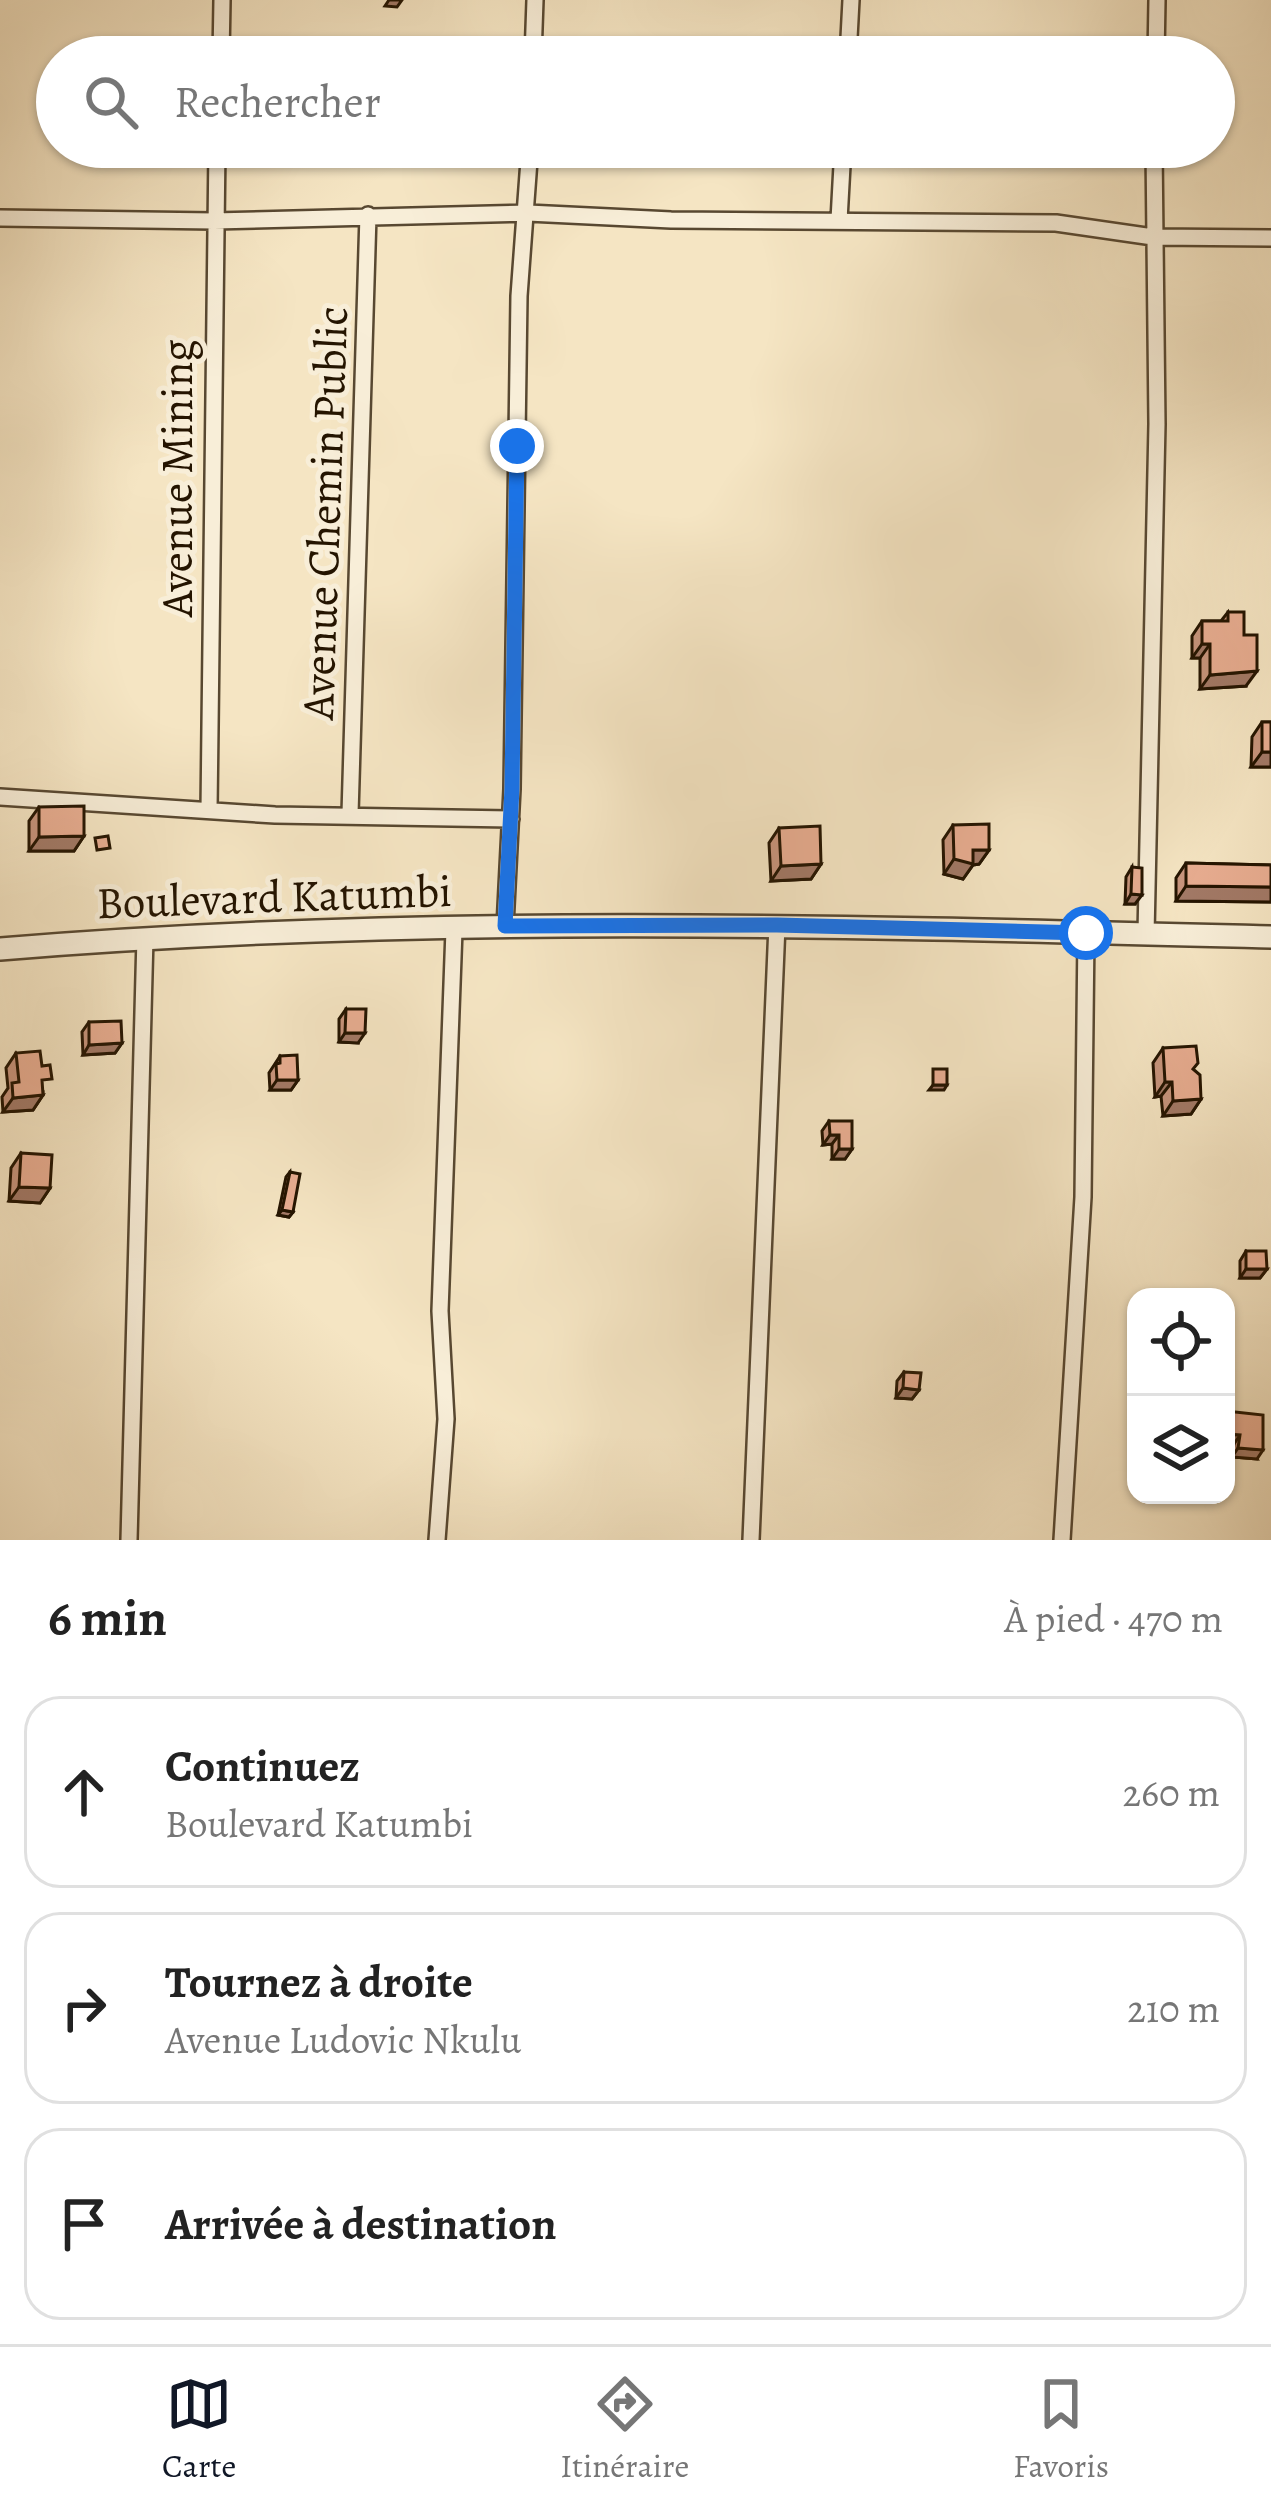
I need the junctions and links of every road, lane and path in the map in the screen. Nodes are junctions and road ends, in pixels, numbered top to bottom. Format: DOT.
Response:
graph roads {
  1 [pos="222,0"];
  2 [pos="535,0"];
  3 [pos="851,0"];
  4 [pos="1156,0"];
  5 [pos="221,36"];
  6 [pos="534,36"];
  7 [pos="849,36"];
  8 [pos="1156,36"];
  9 [pos="217,168"];
  10 [pos="529,168"];
  11 [pos="842,168"];
  12 [pos="1154,168"];
  13 [pos="528,213"];
  14 [pos="368,215"];
  15 [pos="0,218"];
  16 [pos="839,220"];
  17 [pos="214,221"];
  18 [pos="1153,237"];
  19 [pos="1271,238"];
  20 [pos="0,797"];
  21 [pos="209,811"];
  22 [pos="350,814"];
  23 [pos="511,819"];
  24 [pos="777,925"];
  25 [pos="505,926"];
  26 [pos="454,930"];
  27 [pos="1086,933"];
  28 [pos="1146,934"];
  29 [pos="145,937"];
  30 [pos="1271,938"];
  31 [pos="0,949"];
  32 [pos="129,1540"];
  33 [pos="436,1540"];
  34 [pos="751,1540"];
  35 [pos="1062,1540"];
  1 -- 5 [label="street"];
  2 -- 6 [label="street"];
  3 -- 7 [label="street"];
  4 -- 8 [label="street"];
  9 -- 17 [label="street, Avenue Mining"];
  10 -- 13 [label="street"];
  11 -- 16 [label="street"];
  12 -- 18 [label="street"];
  13 -- 14 [label="street"];
  13 -- 16 [label="street"];
  13 -- 23 [label="street"];
  14 -- 17 [label="street"];
  14 -- 22 [label="street, Avenue Chemin Public"];
  15 -- 17 [label="street"];
  16 -- 18 [label="street"];
  17 -- 21 [label="street, Avenue Mining"];
  18 -- 19 [label="street"];
  18 -- 28 [label="street"];
  20 -- 21 [label="street"];
  21 -- 22 [label="street"];
  22 -- 23 [label="street"];
  23 -- 25 [label="street"];
  24 -- 25 [label="street, Boulevard Katumbi"];
  24 -- 27 [label="street, Boulevard Katumbi"];
  24 -- 34 [label="street"];
  25 -- 26 [label="street, Boulevard Katumbi"];
  26 -- 29 [label="street, Boulevard Katumbi"];
  26 -- 33 [label="street"];
  27 -- 28 [label="street, Boulevard Katumbi"];
  27 -- 35 [label="street"];
  28 -- 30 [label="street, Boulevard Katumbi"];
  29 -- 31 [label="street, Boulevard Katumbi"];
  29 -- 32 [label="street"];
}
